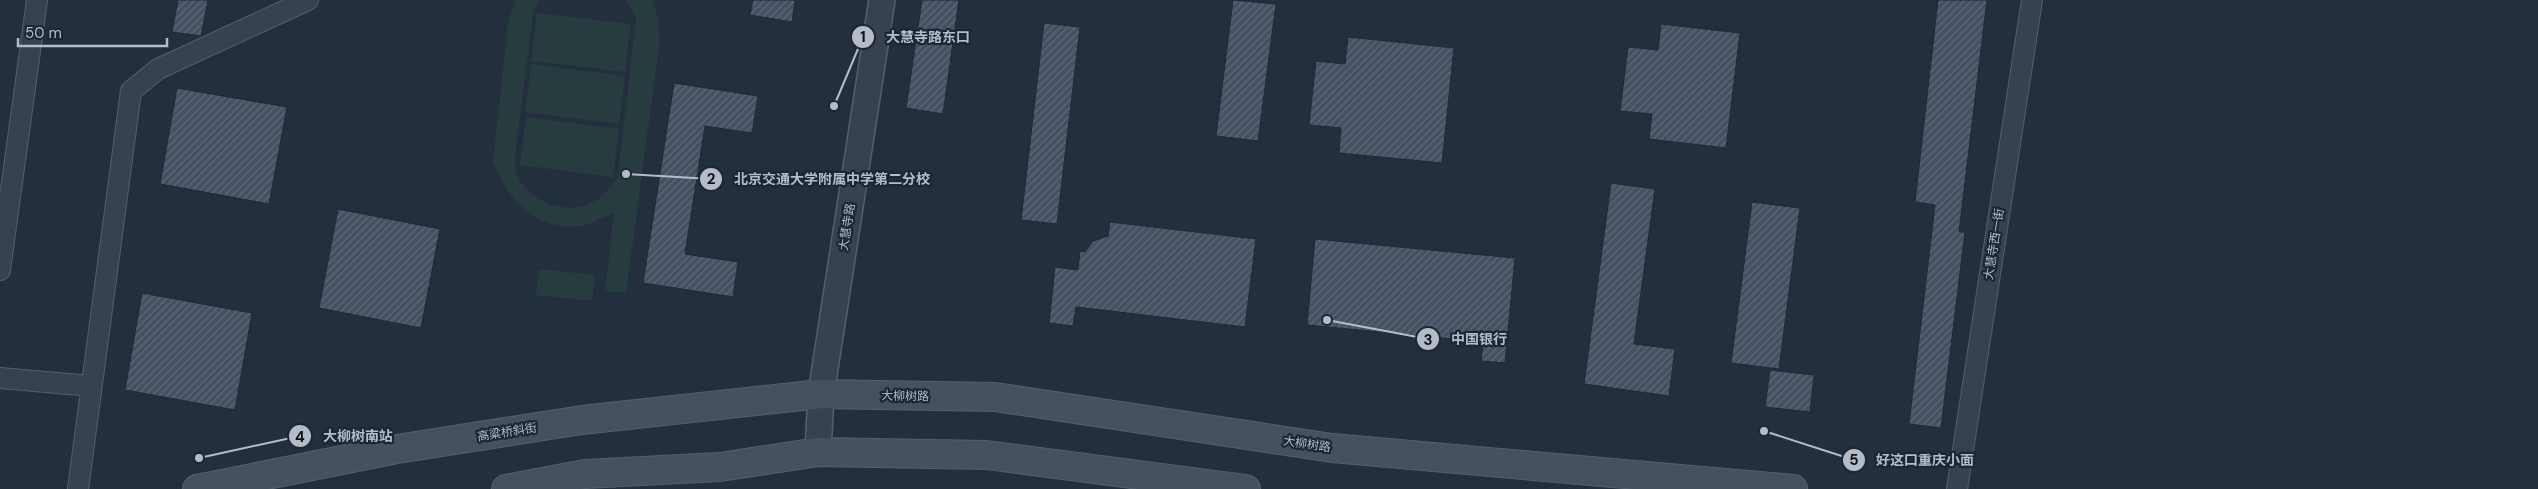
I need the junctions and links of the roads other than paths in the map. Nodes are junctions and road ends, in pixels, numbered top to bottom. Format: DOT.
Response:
graph roads {
  1 [pos="37,0"];
  2 [pos="308,0"];
  3 [pos="882,0"];
  4 [pos="2032,0"];
  5 [pos="0,270"];
  6 [pos="0,378"];
  7 [pos="91,386"];
  8 [pos="821,394"];
  9 [pos="818,452"];
  10 [pos="78,489"];
  11 [pos="197,489"];
  12 [pos="506,489"];
  13 [pos="1246,489"];
  14 [pos="1793,489"];
  15 [pos="1957,489"];
  1 -- 5 [label="street"];
  2 -- 7 [label="street"];
  3 -- 8 [label="street, 大慧寺路"];
  4 -- 15 [label="street, 大慧寺西一街"];
  6 -- 7 [label="street"];
  7 -- 10 [label="street"];
  8 -- 9 [label="street, 大慧寺路"];
  8 -- 11 [label="main road, 高粱桥斜街"];
  8 -- 14 [label="main road, 大柳树路"];
  9 -- 12 [label="main road"];
  9 -- 13 [label="main road"];
}
